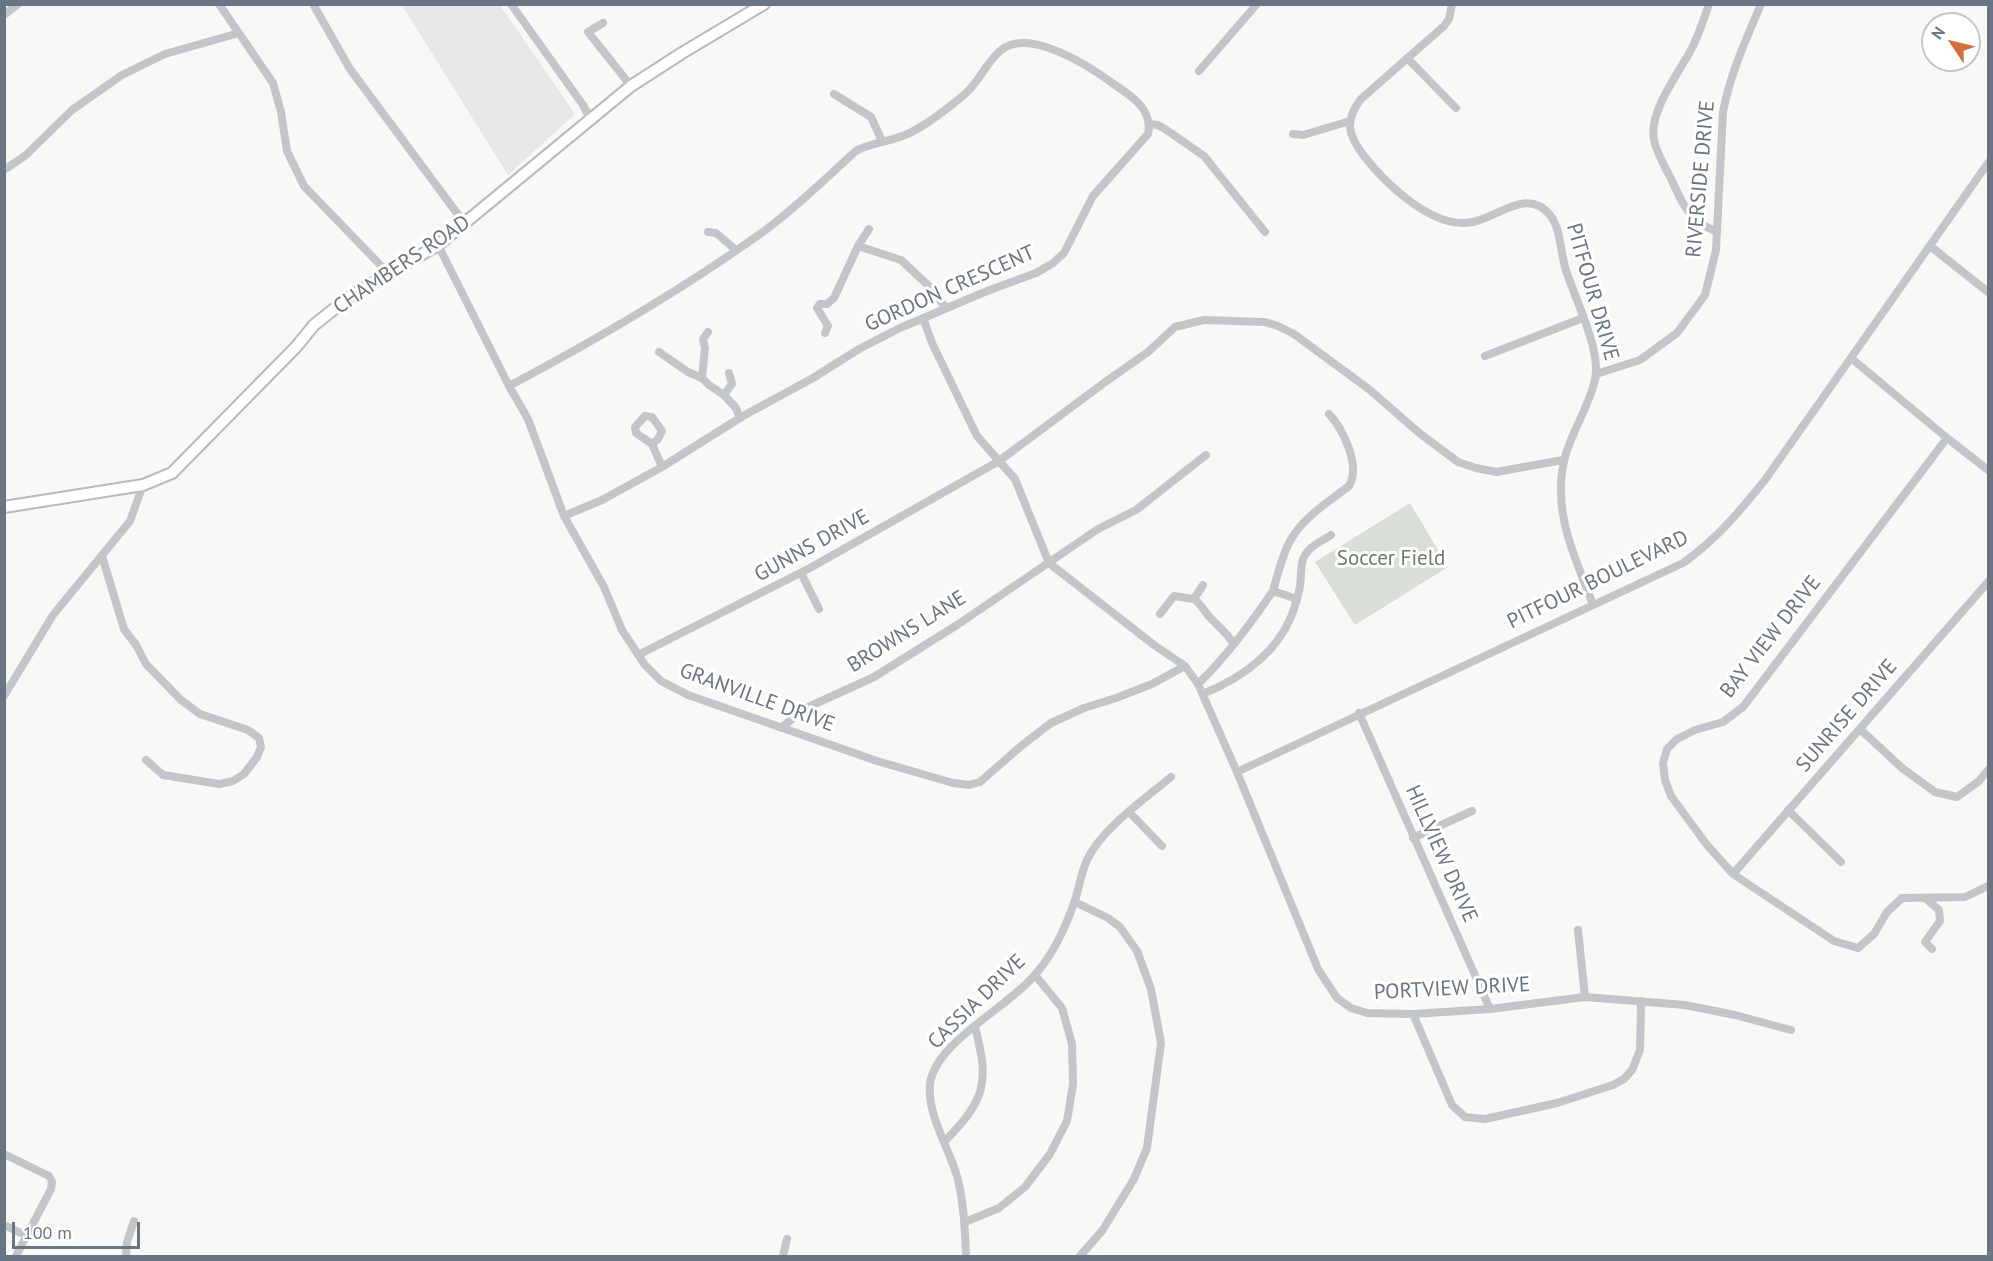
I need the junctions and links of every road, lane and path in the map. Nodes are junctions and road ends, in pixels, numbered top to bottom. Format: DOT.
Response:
graph roads {
  1 [pos="18,4"];
  2 [pos="219,4"];
  3 [pos="313,4"];
  4 [pos="511,4"];
  5 [pos="764,4"];
  6 [pos="1257,4"];
  7 [pos="1452,4"];
  8 [pos="1709,4"];
  9 [pos="1761,4"];
  10 [pos="4,15"];
  11 [pos="603,23"];
  12 [pos="240,33"];
  13 [pos="1407,58"];
  14 [pos="1199,71"];
  15 [pos="631,86"];
  16 [pos="834,94"];
  17 [pos="1456,108"];
  18 [pos="590,118"];
  19 [pos="1350,121"];
  20 [pos="1150,124"];
  21 [pos="1293,134"];
  22 [pos="882,141"];
  23 [pos="1989,163"];
  24 [pos="4,170"];
  25 [pos="465,224"];
  26 [pos="869,229"];
  27 [pos="708,232"];
  28 [pos="1264,232"];
  29 [pos="1717,232"];
  30 [pos="438,245"];
  31 [pos="858,246"];
  32 [pos="1930,246"];
  33 [pos="736,250"];
  34 [pos="389,274"];
  35 [pos="1989,292"];
  36 [pos="946,308"];
  37 [pos="923,318"];
  38 [pos="1583,318"];
  39 [pos="708,332"];
  40 [pos="825,333"];
  41 [pos="659,352"];
  42 [pos="1485,356"];
  43 [pos="1851,358"];
  44 [pos="729,373"];
  45 [pos="1596,374"];
  46 [pos="702,378"];
  47 [pos="509,386"];
  48 [pos="724,395"];
  49 [pos="1329,414"];
  50 [pos="740,418"];
  51 [pos="1947,438"];
  52 [pos="652,444"];
  53 [pos="1206,455"];
  54 [pos="1563,460"];
  55 [pos="999,461"];
  56 [pos="662,467"];
  57 [pos="1989,470"];
  58 [pos="143,485"];
  59 [pos="4,507"];
  60 [pos="564,516"];
  61 [pos="1331,535"];
  62 [pos="102,556"];
  63 [pos="1049,562"];
  64 [pos="801,573"];
  65 [pos="1989,582"];
  66 [pos="1203,585"];
  67 [pos="1273,591"];
  68 [pos="1194,599"];
  69 [pos="1297,599"];
  70 [pos="1593,605"];
  71 [pos="819,609"];
  72 [pos="1160,614"];
  73 [pos="1233,643"];
  74 [pos="638,655"];
  75 [pos="1185,666"];
  76 [pos="1198,684"];
  77 [pos="1203,694"];
  78 [pos="4,696"];
  79 [pos="1359,714"];
  80 [pos="782,727"];
  81 [pos="1860,729"];
  82 [pos="146,760"];
  83 [pos="1989,770"];
  84 [pos="1237,772"];
  85 [pos="1171,777"];
  86 [pos="1788,810"];
  87 [pos="1472,811"];
  88 [pos="1129,812"];
  89 [pos="1413,838"];
  90 [pos="1162,846"];
  91 [pos="1841,862"];
  92 [pos="1733,874"];
  93 [pos="1989,886"];
  94 [pos="1928,898"];
  95 [pos="1075,902"];
  96 [pos="1578,930"];
  97 [pos="1932,949"];
  98 [pos="1035,975"];
  99 [pos="1585,997"];
  100 [pos="1641,1001"];
  101 [pos="1490,1009"];
  102 [pos="1413,1014"];
  103 [pos="975,1026"];
  104 [pos="1791,1030"];
  105 [pos="944,1142"];
  106 [pos="4,1154"];
  107 [pos="134,1221"];
  108 [pos="965,1222"];
  109 [pos="4,1225"];
  110 [pos="27,1236"];
  111 [pos="787,1239"];
  112 [pos="16,1257"];
  113 [pos="126,1257"];
  114 [pos="783,1257"];
  115 [pos="966,1257"];
  116 [pos="1080,1257"];
  1 -- 10 [label="street"];
  2 -- 12 [label="street"];
  3 -- 25 [label="street"];
  4 -- 18 [label="street"];
  5 -- 15 [label="street, CHAMBERS ROAD"];
  6 -- 14 [label="street"];
  7 -- 13 [label="street"];
  8 -- 29 [label="street"];
  9 -- 29 [label="street, RIVERSIDE DRIVE"];
  11 -- 15 [label="street"];
  12 -- 24 [label="street"];
  12 -- 34 [label="street"];
  13 -- 17 [label="street"];
  13 -- 19 [label="street"];
  15 -- 18 [label="street, CHAMBERS ROAD"];
  16 -- 22 [label="street"];
  18 -- 25 [label="street, CHAMBERS ROAD"];
  19 -- 21 [label="street"];
  19 -- 38 [label="street, PITFOUR DRIVE"];
  20 -- 22 [label="street"];
  20 -- 28 [label="street"];
  20 -- 36 [label="street, GORDON CRESCENT"];
  22 -- 33 [label="street"];
  23 -- 32 [label="street, PITFOUR BOULEVARD"];
  25 -- 30 [label="street, CHAMBERS ROAD"];
  26 -- 31 [label="street"];
  27 -- 33 [label="street"];
  29 -- 45 [label="street, RIVERSIDE DRIVE"];
  30 -- 34 [label="street, CHAMBERS ROAD"];
  30 -- 47 [label="street, GRANVILLE DRIVE"];
  31 -- 36 [label="street"];
  31 -- 40 [label="street"];
  32 -- 35 [label="street"];
  32 -- 43 [label="street, PITFOUR BOULEVARD"];
  33 -- 47 [label="street"];
  34 -- 58 [label="street, CHAMBERS ROAD"];
  36 -- 37 [label="street, GORDON CRESCENT"];
  37 -- 50 [label="street, GORDON CRESCENT"];
  37 -- 55 [label="street"];
  38 -- 42 [label="street"];
  38 -- 45 [label="street, PITFOUR DRIVE"];
  39 -- 46 [label="street"];
  41 -- 46 [label="street"];
  43 -- 51 [label="street"];
  43 -- 70 [label="street, PITFOUR BOULEVARD"];
  44 -- 48 [label="street"];
  45 -- 54 [label="street, PITFOUR DRIVE"];
  46 -- 48 [label="street"];
  47 -- 60 [label="street, GRANVILLE DRIVE"];
  48 -- 50 [label="street"];
  49 -- 67 [label="street"];
  50 -- 56 [label="street, GORDON CRESCENT"];
  51 -- 57 [label="street"];
  51 -- 92 [label="street, BAY VIEW DRIVE"];
  52 -- 56 [label="street"];
  53 -- 63 [label="street, BROWNS LANE"];
  54 -- 55 [label="street, GUNNS DRIVE"];
  54 -- 70 [label="street, PITFOUR DRIVE"];
  55 -- 63 [label="street"];
  55 -- 64 [label="street, GUNNS DRIVE"];
  56 -- 60 [label="street, GORDON CRESCENT"];
  58 -- 59 [label="street, CHAMBERS ROAD"];
  58 -- 62 [label="street"];
  60 -- 74 [label="street, GRANVILLE DRIVE"];
  61 -- 69 [label="street"];
  62 -- 78 [label="street"];
  62 -- 82 [label="street"];
  63 -- 75 [label="street"];
  63 -- 80 [label="street, BROWNS LANE"];
  64 -- 71 [label="street"];
  64 -- 74 [label="street, GUNNS DRIVE"];
  65 -- 81 [label="street, SUNRISE DRIVE"];
  66 -- 68 [label="street"];
  67 -- 69 [label="street"];
  67 -- 73 [label="street"];
  68 -- 72 [label="street"];
  68 -- 73 [label="street"];
  69 -- 77 [label="street"];
  70 -- 79 [label="street, PITFOUR BOULEVARD"];
  73 -- 76 [label="street"];
  74 -- 80 [label="street, GRANVILLE DRIVE"];
  75 -- 76 [label="street, PORTVIEW DRIVE"];
  75 -- 80 [label="street, GRANVILLE DRIVE"];
  76 -- 77 [label="street, PORTVIEW DRIVE"];
  77 -- 84 [label="street, PORTVIEW DRIVE"];
  79 -- 84 [label="street, PITFOUR BOULEVARD"];
  79 -- 89 [label="street, HILLVIEW DRIVE"];
  81 -- 83 [label="street"];
  81 -- 86 [label="street, SUNRISE DRIVE"];
  84 -- 102 [label="street, PORTVIEW DRIVE"];
  85 -- 88 [label="street, CASSIA DRIVE"];
  86 -- 91 [label="street"];
  86 -- 92 [label="street, SUNRISE DRIVE"];
  87 -- 89 [label="street"];
  88 -- 90 [label="street"];
  88 -- 95 [label="street, CASSIA DRIVE"];
  89 -- 101 [label="street, HILLVIEW DRIVE"];
  92 -- 94 [label="street, BAY VIEW DRIVE"];
  93 -- 94 [label="street"];
  94 -- 97 [label="street"];
  95 -- 98 [label="street, CASSIA DRIVE"];
  95 -- 116 [label="street"];
  96 -- 99 [label="street"];
  98 -- 103 [label="street, CASSIA DRIVE"];
  98 -- 108 [label="street"];
  99 -- 100 [label="street, PORTVIEW DRIVE"];
  99 -- 101 [label="street, PORTVIEW DRIVE"];
  100 -- 102 [label="street"];
  100 -- 104 [label="street, PORTVIEW DRIVE"];
  101 -- 102 [label="street, PORTVIEW DRIVE"];
  103 -- 105 [label="street"];
  103 -- 105 [label="street, CASSIA DRIVE"];
  105 -- 108 [label="street, CASSIA DRIVE"];
  106 -- 110 [label="street"];
  107 -- 113 [label="street"];
  108 -- 115 [label="street, CASSIA DRIVE"];
  109 -- 110 [label="street"];
  110 -- 112 [label="street"];
  111 -- 114 [label="street"];
}
